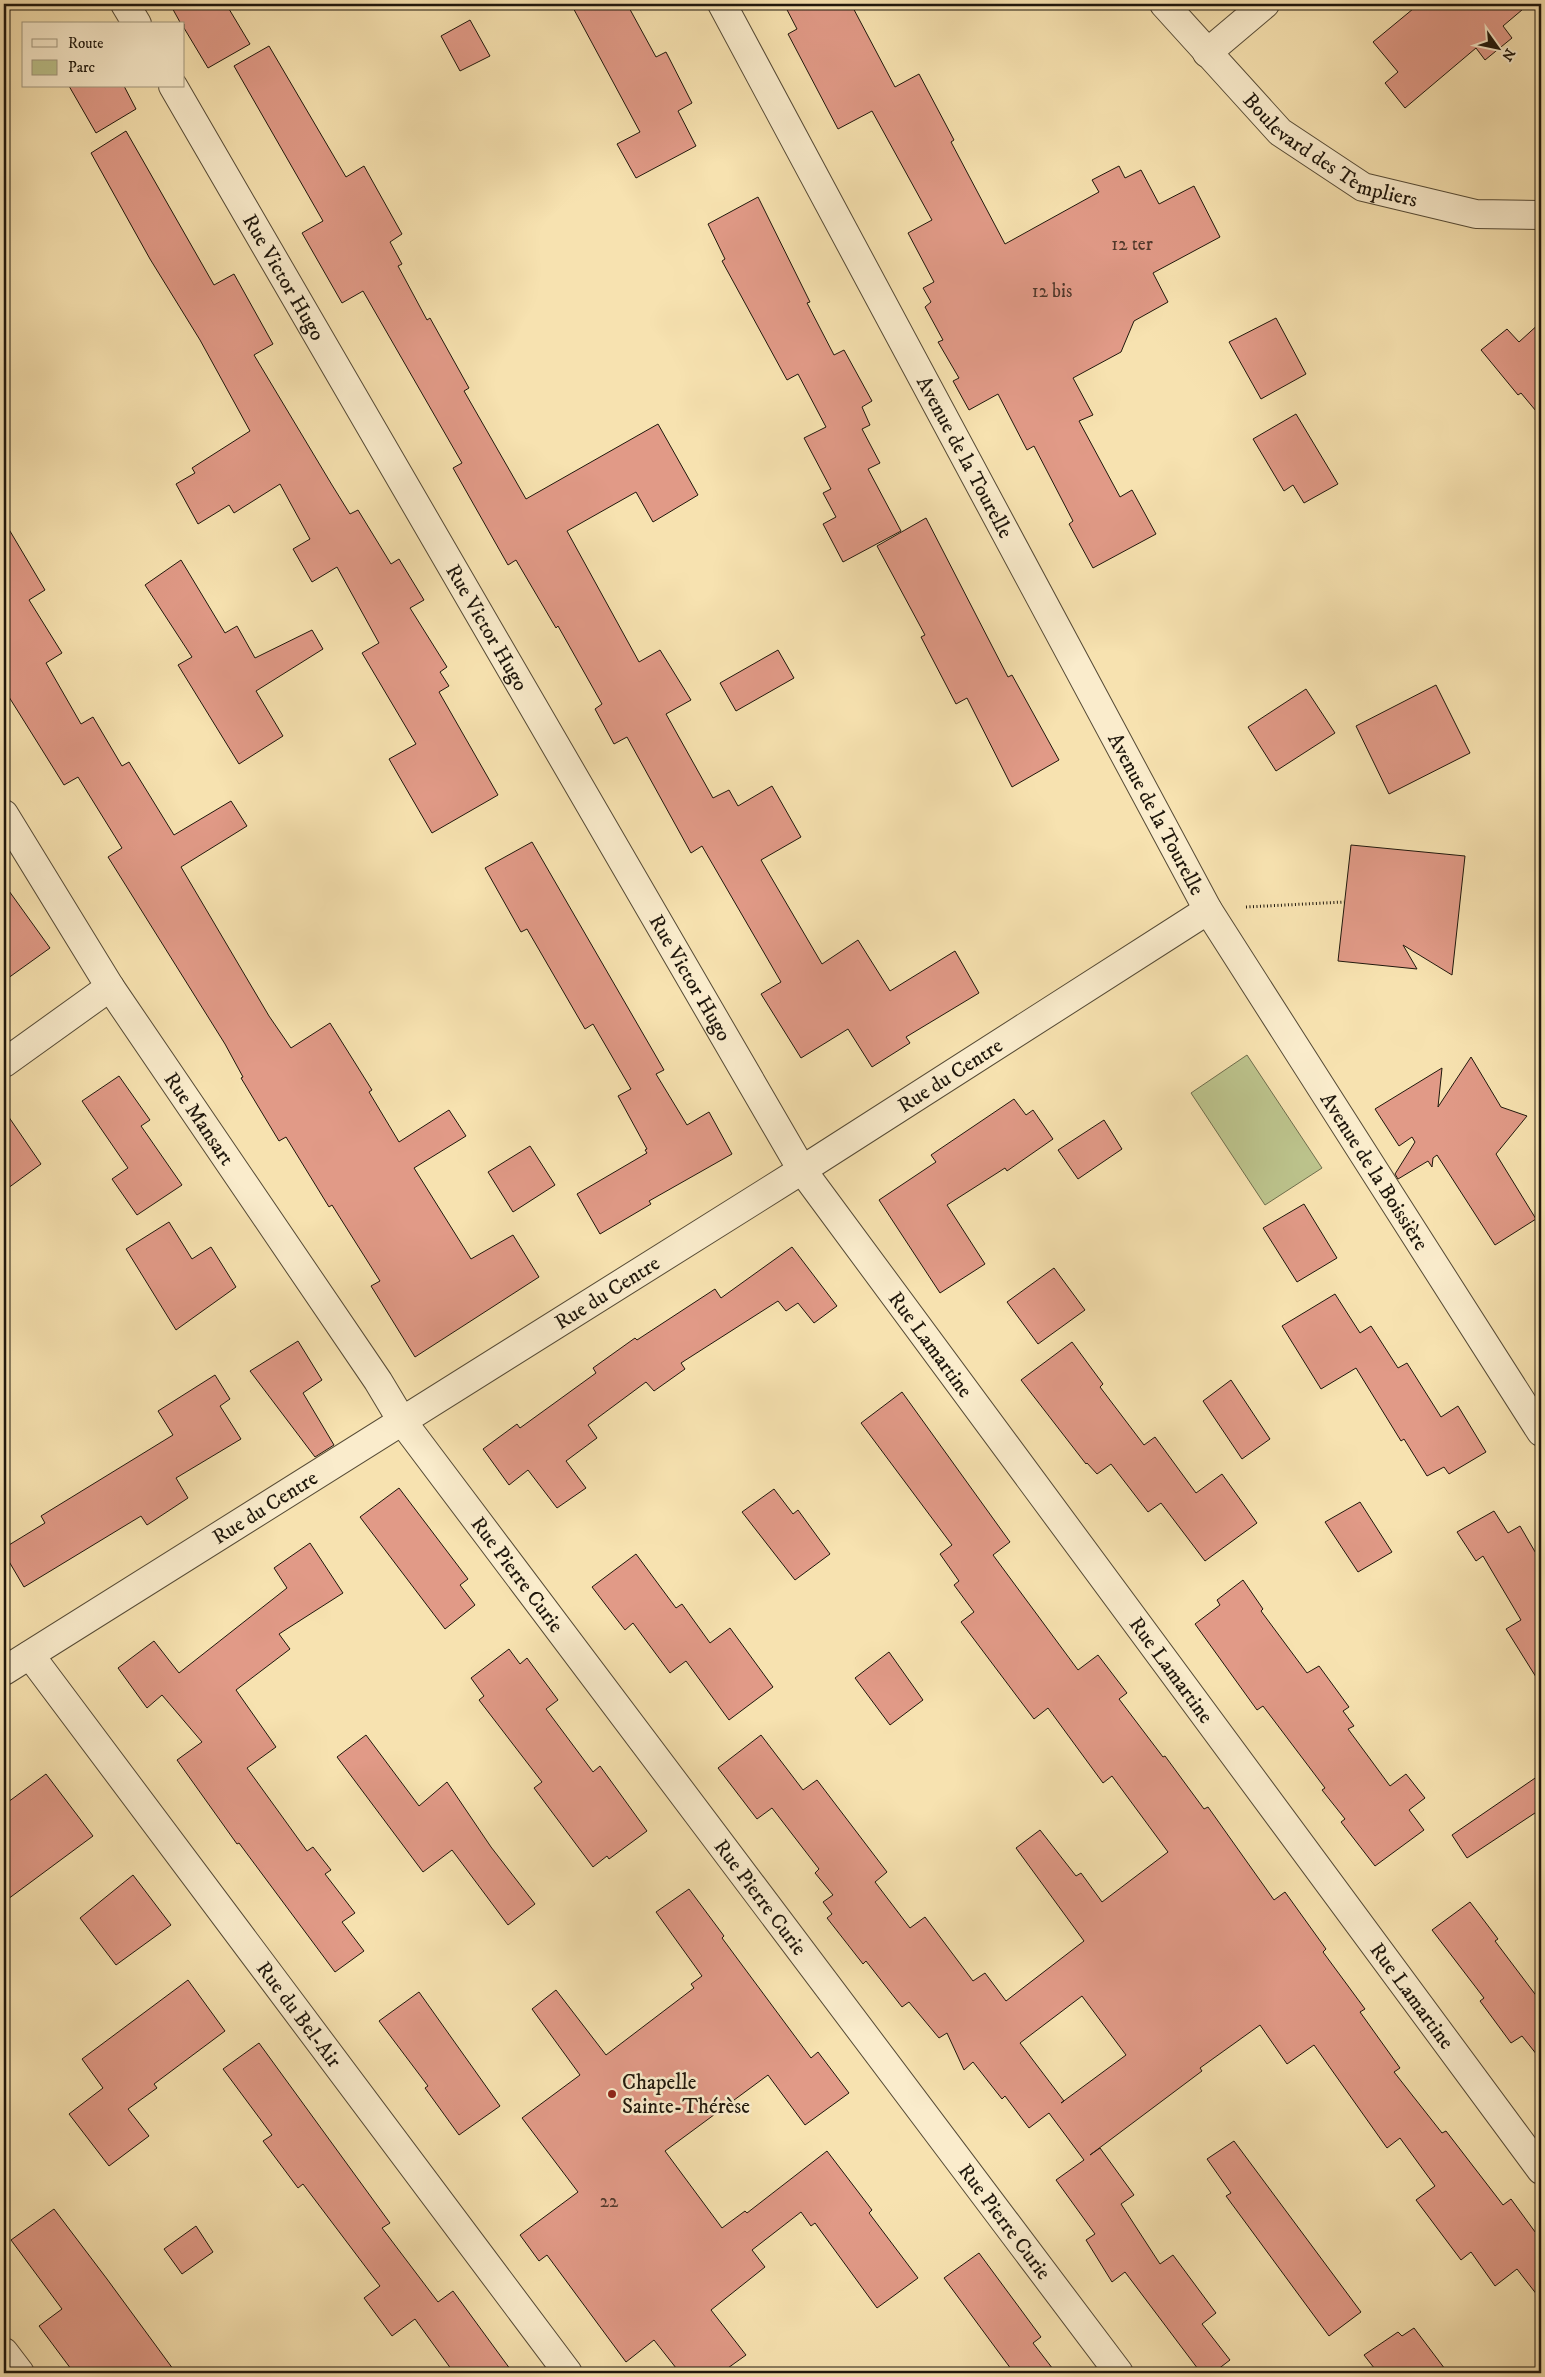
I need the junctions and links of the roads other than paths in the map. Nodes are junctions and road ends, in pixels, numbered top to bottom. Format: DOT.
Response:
graph roads {
  1 [pos="125,4"];
  2 [pos="722,4"];
  3 [pos="1164,4"];
  4 [pos="1265,4"];
  5 [pos="136,22"];
  6 [pos="1207,53"];
  7 [pos="174,88"];
  8 [pos="1541,215"];
  9 [pos="4,814"];
  10 [pos="1208,910"];
  11 [pos="110,987"];
  12 [pos="4,1063"];
  13 [pos="802,1170"];
  14 [pos="402,1421"];
  15 [pos="1541,1432"];
  16 [pos="30,1655"];
  17 [pos="4,1671"];
  18 [pos="1541,2170"];
  19 [pos="4,2352"];
  20 [pos="20,2373"];
  21 [pos="568,2373"];
  22 [pos="1119,2373"];
  1 -- 5 [label="street"];
  2 -- 10 [label="street, Avenue de la Tourelle"];
  3 -- 6 [label="street, Boulevard des Templiers"];
  4 -- 6 [label="street"];
  6 -- 8 [label="street, Boulevard des Templiers"];
  7 -- 13 [label="street, Rue Victor Hugo"];
  9 -- 11 [label="street, Rue Mansart"];
  10 -- 13 [label="street, Rue du Centre"];
  10 -- 15 [label="street, Avenue de la Boissière"];
  11 -- 12 [label="street"];
  11 -- 14 [label="street, Rue Mansart"];
  13 -- 14 [label="street, Rue du Centre"];
  13 -- 18 [label="street, Rue Lamartine"];
  14 -- 16 [label="street, Rue du Centre"];
  14 -- 22 [label="street, Rue Pierre Curie"];
  16 -- 17 [label="street, Rue du Centre"];
  16 -- 21 [label="street, Rue du Bel-Air"];
  19 -- 20 [label="street"];
}
